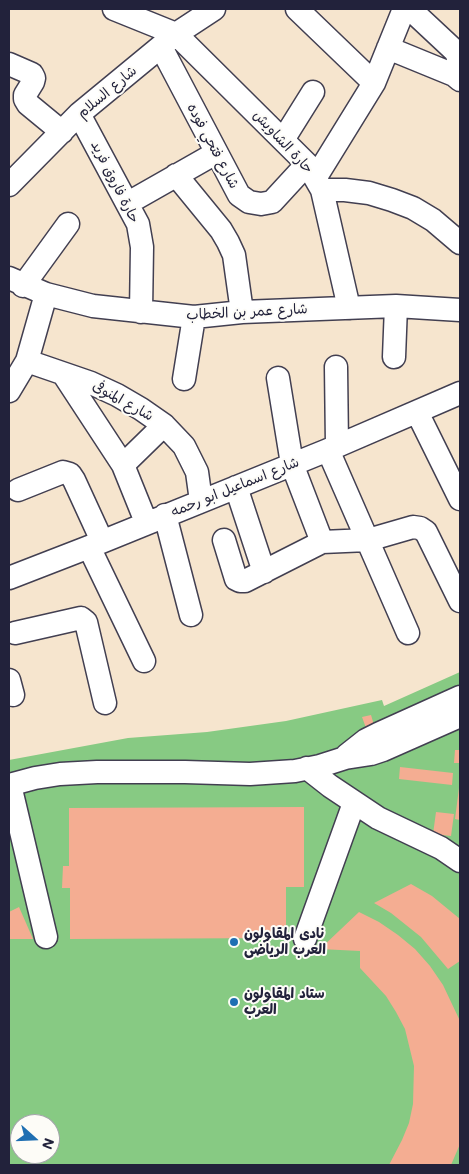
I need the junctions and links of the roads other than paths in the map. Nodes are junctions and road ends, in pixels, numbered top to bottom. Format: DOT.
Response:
graph roads {
  1 [pos="117,9"];
  2 [pos="214,9"];
  3 [pos="297,9"];
  4 [pos="404,9"];
  5 [pos="410,9"];
  6 [pos="168,40"];
  7 [pos="388,48"];
  8 [pos="458,49"];
  9 [pos="9,64"];
  10 [pos="457,77"];
  11 [pos="374,83"];
  12 [pos="313,92"];
  13 [pos="79,114"];
  14 [pos="62,132"];
  15 [pos="283,140"];
  16 [pos="216,153"];
  17 [pos="176,175"];
  18 [pos="315,177"];
  19 [pos="9,185"];
  20 [pos="239,195"];
  21 [pos="128,203"];
  22 [pos="212,220"];
  23 [pos="68,224"];
  24 [pos="460,243"];
  25 [pos="16,282"];
  26 [pos="46,294"];
  27 [pos="396,306"];
  28 [pos="349,308"];
  29 [pos="460,310"];
  30 [pos="141,312"];
  31 [pos="242,312"];
  32 [pos="194,317"];
  33 [pos="394,357"];
  34 [pos="27,361"];
  35 [pos="336,367"];
  36 [pos="64,374"];
  37 [pos="278,378"];
  38 [pos="184,379"];
  39 [pos="9,391"];
  40 [pos="459,398"];
  41 [pos="417,412"];
  42 [pos="164,425"];
  43 [pos="332,448"];
  44 [pos="123,464"];
  45 [pos="292,464"];
  46 [pos="236,487"];
  47 [pos="18,490"];
  48 [pos="460,499"];
  49 [pos="201,501"];
  50 [pos="155,519"];
  51 [pos="224,540"];
  52 [pos="368,540"];
  53 [pos="322,542"];
  54 [pos="96,544"];
  55 [pos="264,572"];
  56 [pos="9,578"];
  57 [pos="460,601"];
  58 [pos="191,615"];
  59 [pos="11,631"];
  60 [pos="408,633"];
  61 [pos="144,661"];
  62 [pos="460,697"];
  63 [pos="105,704"];
  64 [pos="460,716"];
  65 [pos="408,730"];
  66 [pos="307,768"];
  67 [pos="9,785"];
  68 [pos="354,803"];
  69 [pos="460,861"];
  70 [pos="46,938"];
  71 [pos="305,940"];
  1 -- 6 [label="street"];
  2 -- 6 [label="street, شارع السلام"];
  3 -- 11 [label="street"];
  4 -- 7 [label="street, شارع فتحي فوده"];
  5 -- 8 [label="street"];
  6 -- 13 [label="street, شارع السلام"];
  6 -- 15 [label="street, حارة الشاويش"];
  6 -- 16 [label="street, شارع فتحي فوده"];
  7 -- 10 [label="street"];
  7 -- 11 [label="street, شارع فتحي فوده"];
  8 -- 10 [label="street"];
  9 -- 14 [label="street"];
  11 -- 18 [label="street, شارع فتحي فوده"];
  12 -- 15 [label="street"];
  13 -- 14 [label="street, شارع السلام"];
  13 -- 21 [label="street, حارة فاروق فريد"];
  14 -- 19 [label="street, شارع السلام"];
  15 -- 18 [label="street, حارة الشاويش"];
  16 -- 17 [label="street"];
  16 -- 20 [label="street, شارع فتحي فوده"];
  17 -- 21 [label="street"];
  17 -- 22 [label="street"];
  18 -- 20 [label="street, شارع فتحي فوده"];
  18 -- 24 [label="street"];
  18 -- 28 [label="street"];
  20 -- 22 [label="street"];
  21 -- 30 [label="street, حارة فاروق فريد"];
  22 -- 31 [label="street"];
  23 -- 25 [label="street"];
  25 -- 26 [label="street, شارع عمر بن الخطاب"];
  26 -- 30 [label="street, شارع عمر بن الخطاب"];
  26 -- 34 [label="street"];
  27 -- 28 [label="street, شارع عمر بن الخطاب"];
  27 -- 29 [label="street, شارع عمر بن الخطاب"];
  27 -- 33 [label="street"];
  28 -- 31 [label="street, شارع عمر بن الخطاب"];
  30 -- 32 [label="street, شارع عمر بن الخطاب"];
  31 -- 32 [label="street, شارع عمر بن الخطاب"];
  32 -- 38 [label="street"];
  34 -- 36 [label="street, شارع المنوفى"];
  34 -- 39 [label="street"];
  35 -- 43 [label="street"];
  36 -- 42 [label="street, شارع المنوفى"];
  36 -- 44 [label="street"];
  37 -- 45 [label="street"];
  40 -- 41 [label="street, شارع اسماعيل ابو رحمه"];
  41 -- 43 [label="street, شارع اسماعيل ابو رحمه"];
  41 -- 48 [label="street"];
  42 -- 44 [label="street"];
  42 -- 49 [label="street, شارع المنوفى"];
  43 -- 45 [label="street, شارع اسماعيل ابو رحمه"];
  43 -- 52 [label="street"];
  44 -- 50 [label="street"];
  45 -- 46 [label="street, شارع اسماعيل ابو رحمه"];
  45 -- 53 [label="street"];
  46 -- 49 [label="street, شارع اسماعيل ابو رحمه"];
  46 -- 55 [label="street"];
  47 -- 54 [label="street"];
  49 -- 50 [label="street, شارع اسماعيل ابو رحمه"];
  50 -- 54 [label="street, شارع اسماعيل ابو رحمه"];
  50 -- 58 [label="street"];
  51 -- 55 [label="street"];
  52 -- 53 [label="street"];
  52 -- 57 [label="street"];
  52 -- 60 [label="street"];
  53 -- 55 [label="street"];
  54 -- 56 [label="street, شارع اسماعيل ابو رحمه"];
  54 -- 61 [label="street"];
  59 -- 63 [label="street"];
  62 -- 65 [label="street"];
  64 -- 65 [label="street"];
  65 -- 66 [label="street"];
  66 -- 67 [label="street"];
  66 -- 68 [label="street"];
  67 -- 70 [label="street"];
  68 -- 69 [label="street"];
  68 -- 71 [label="street"];
}
